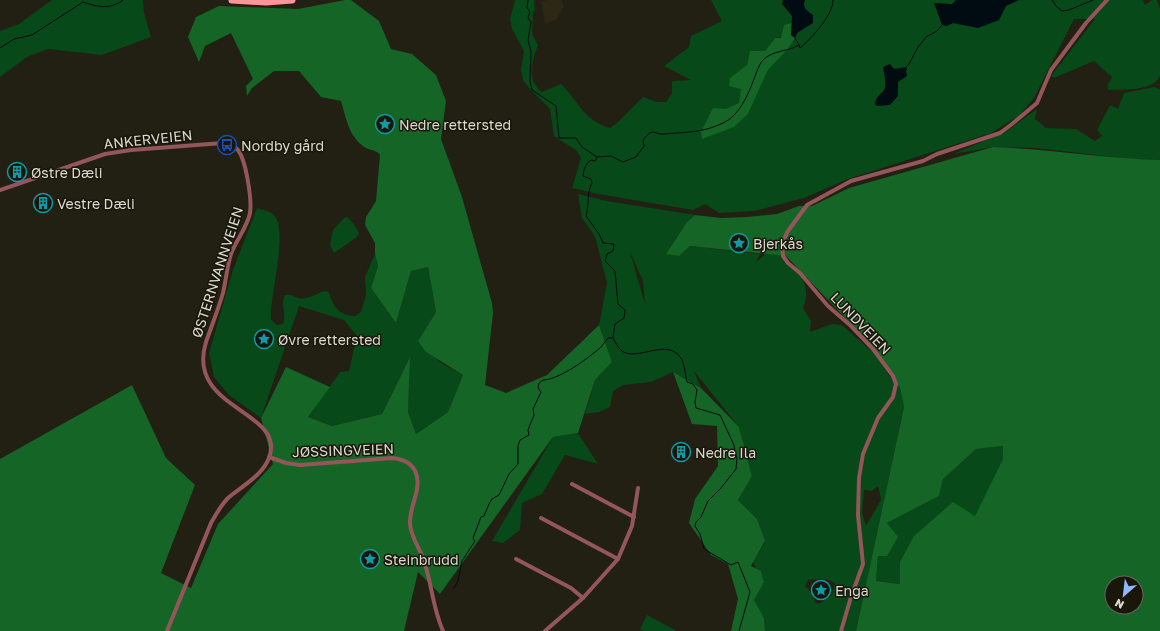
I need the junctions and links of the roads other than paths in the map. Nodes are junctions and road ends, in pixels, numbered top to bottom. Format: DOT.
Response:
graph roads {
  1 [pos="232,0"];
  2 [pos="292,0"];
  3 [pos="1107,0"];
  4 [pos="232,146"];
  5 [pos="0,190"];
  6 [pos="270,457"];
  7 [pos="572,484"];
  8 [pos="638,488"];
  9 [pos="634,517"];
  10 [pos="541,518"];
  11 [pos="516,559"];
  12 [pos="618,559"];
  13 [pos="583,598"];
  14 [pos="167,631"];
  15 [pos="443,631"];
  16 [pos="545,631"];
  17 [pos="841,631"];
  1 -- 2 [label="main road"];
  3 -- 17 [label="street, LUNDVEIEN"];
  4 -- 5 [label="street, ANKERVEIEN"];
  4 -- 6 [label="street, ØSTERNVANNVEIEN"];
  6 -- 14 [label="street"];
  6 -- 15 [label="street, JØSSINGVEIEN"];
  7 -- 9 [label="street"];
  8 -- 9 [label="street"];
  9 -- 12 [label="street"];
  10 -- 12 [label="street"];
  11 -- 13 [label="street"];
  12 -- 13 [label="street"];
  13 -- 16 [label="street"];
}
